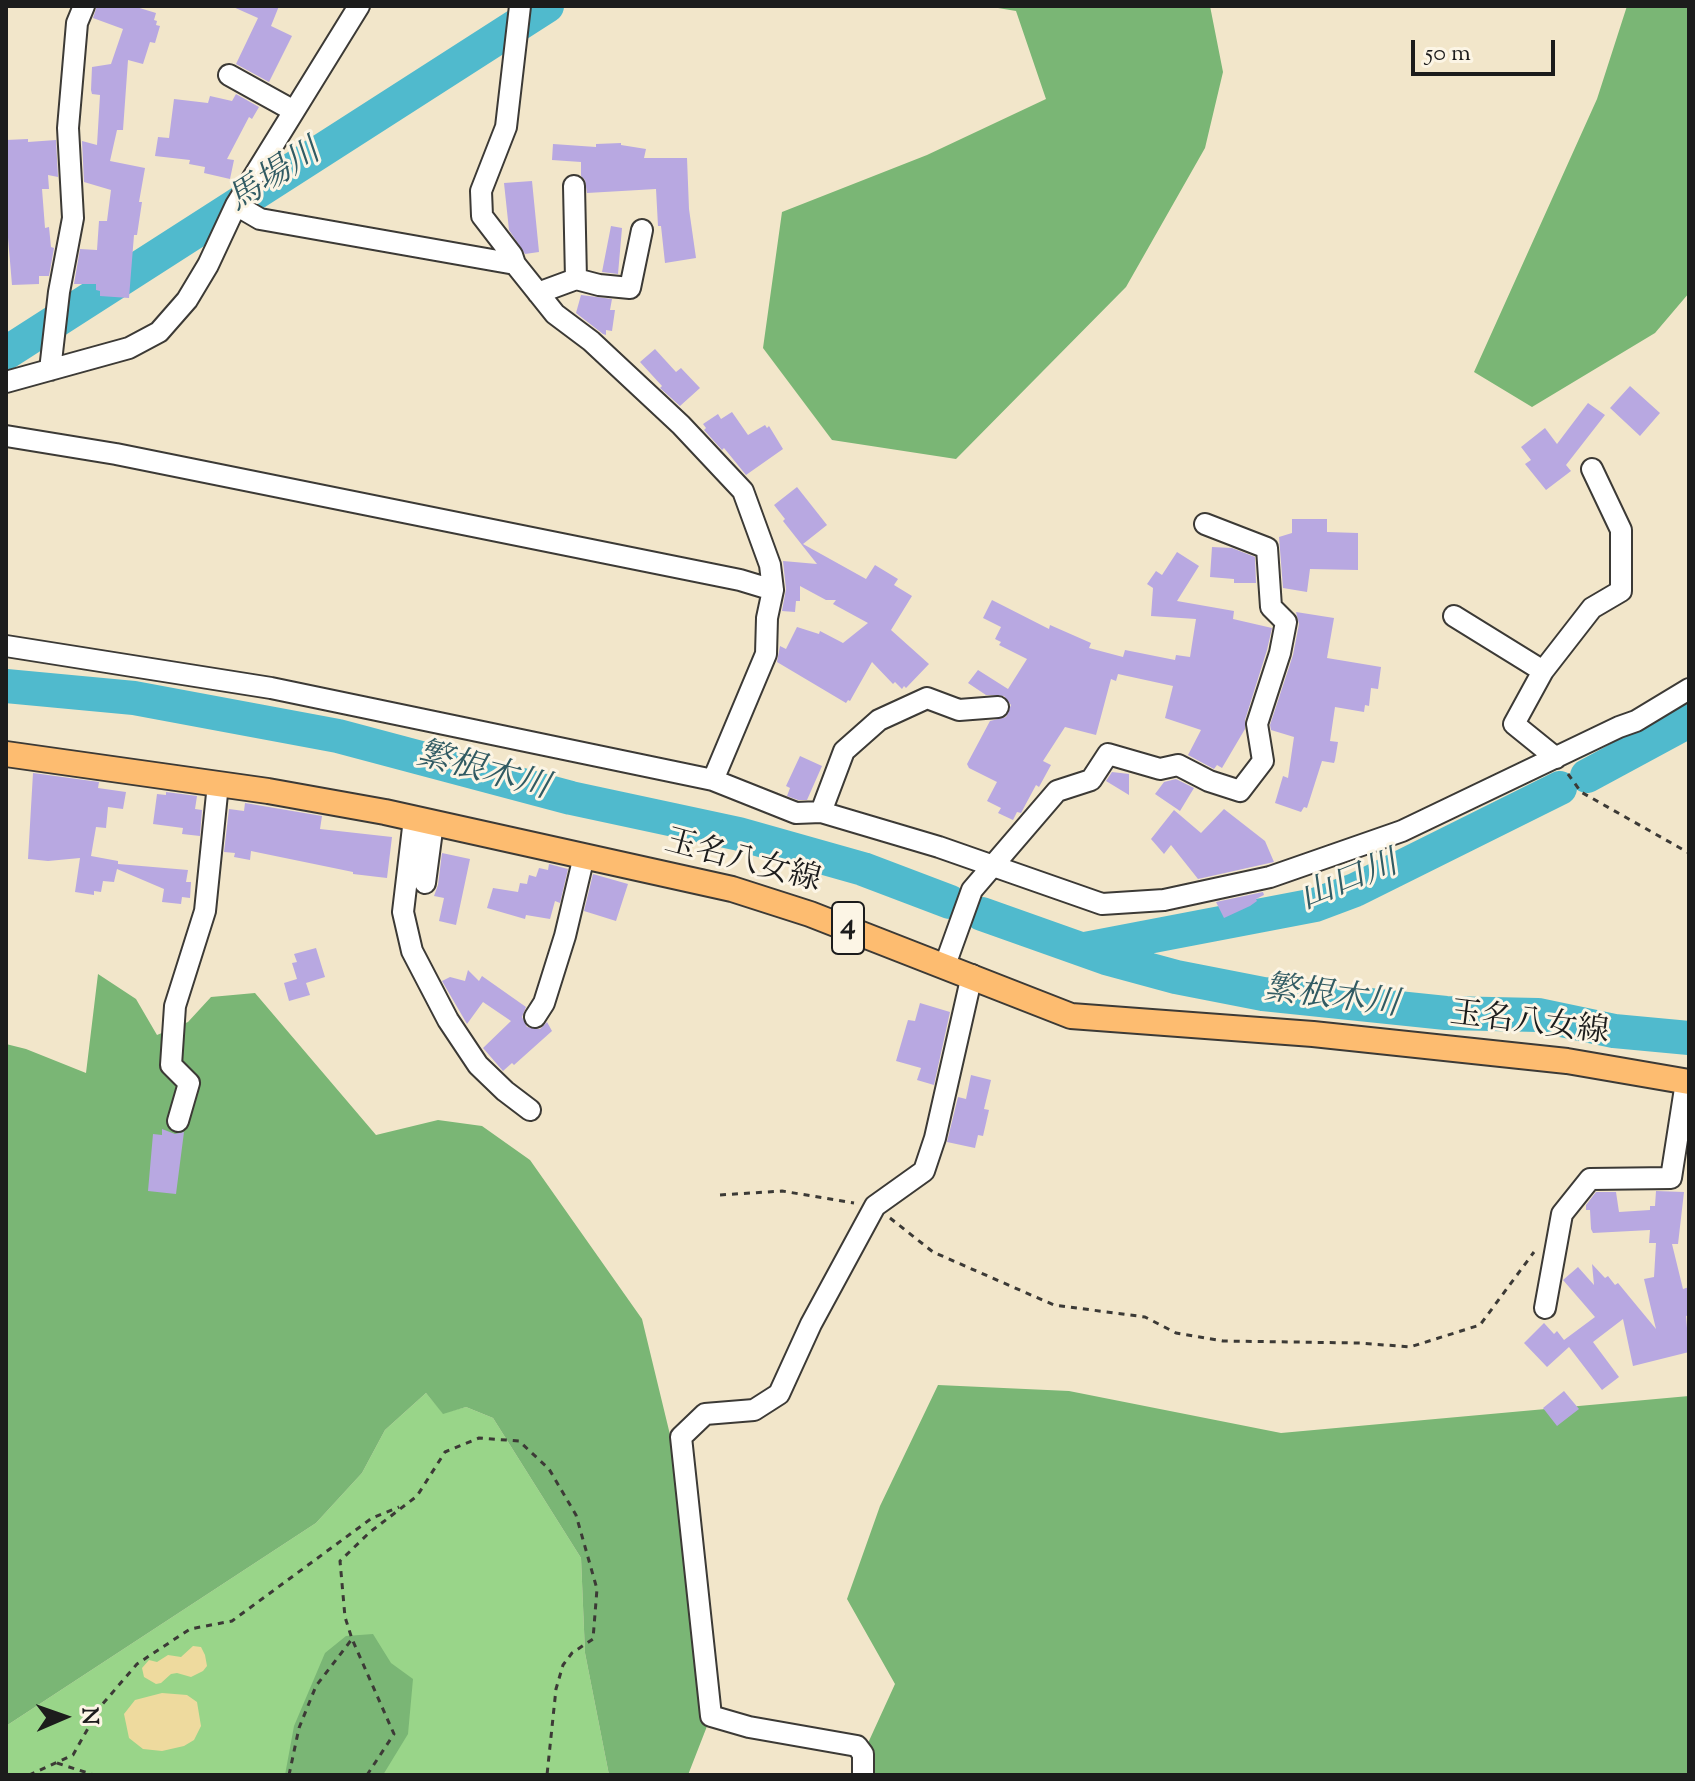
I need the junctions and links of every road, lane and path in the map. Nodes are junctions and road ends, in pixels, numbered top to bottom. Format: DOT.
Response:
graph roads {
  1 [pos="84,6"];
  2 [pos="359,6"];
  3 [pos="520,6"];
  4 [pos="229,75"];
  5 [pos="294,111"];
  6 [pos="574,186"];
  7 [pos="236,205"];
  8 [pos="642,230"];
  9 [pos="515,264"];
  10 [pos="576,279"];
  11 [pos="538,293"];
  12 [pos="50,370"];
  13 [pos="6,382"];
  14 [pos="6,436"];
  15 [pos="1592,469"];
  16 [pos="1205,524"];
  17 [pos="773,590"];
  18 [pos="1454,616"];
  19 [pos="6,646"];
  20 [pos="1543,671"];
  21 [pos="1689,689"];
  22 [pos="998,707"];
  23 [pos="6,754"];
  24 [pos="1556,758"];
  25 [pos="713,780"];
  26 [pos="218,784"];
  27 [pos="821,812"];
  28 [pos="424,821"];
  29 [pos="1689,853"];
  30 [pos="584,856"];
  31 [pos="993,866"];
  32 [pos="425,883"];
  33 [pos="945,965"];
  34 [pos="972,975"];
  35 [pos="535,1017"];
  36 [pos="1688,1082"];
  37 [pos="530,1110"];
  38 [pos="178,1121"];
  39 [pos="720,1195"];
  40 [pos="875,1206"];
  41 [pos="1534,1252"];
  42 [pos="1545,1308"];
  43 [pos="407,1504"];
  44 [pos="352,1639"];
  45 [pos="57,1763"];
  46 [pos="29,1775"];
  47 [pos="94,1775"];
  48 [pos="289,1775"];
  49 [pos="367,1775"];
  50 [pos="547,1775"];
  51 [pos="863,1775"];
  1 -- 12 [label="street"];
  2 -- 5 [label="street"];
  3 -- 9 [label="street"];
  4 -- 5 [label="street"];
  5 -- 7 [label="street"];
  6 -- 10 [label="street"];
  7 -- 9 [label="street"];
  7 -- 12 [label="street"];
  8 -- 10 [label="street"];
  9 -- 11 [label="street"];
  10 -- 11 [label="street"];
  11 -- 17 [label="street"];
  12 -- 13 [label="street"];
  14 -- 17 [label="street"];
  15 -- 20 [label="street"];
  16 -- 31 [label="street"];
  17 -- 25 [label="street"];
  18 -- 20 [label="street"];
  19 -- 25 [label="street"];
  20 -- 24 [label="street"];
  21 -- 24 [label="street"];
  22 -- 27 [label="street"];
  23 -- 26 [label="main road, 玉名八女線 / 4"];
  24 -- 29 [label="path"];
  24 -- 31 [label="street"];
  25 -- 27 [label="street"];
  26 -- 28 [label="main road, 玉名八女線 / 4"];
  26 -- 38 [label="street"];
  27 -- 31 [label="street"];
  28 -- 30 [label="main road, 玉名八女線 / 4"];
  28 -- 32 [label="street"];
  28 -- 37 [label="street"];
  30 -- 33 [label="main road, 玉名八女線 / 4"];
  30 -- 35 [label="street"];
  31 -- 33 [label="street"];
  33 -- 34 [label="main road, 玉名八女線 / 4"];
  34 -- 36 [label="main road, 玉名八女線 / 4"];
  34 -- 40 [label="street"];
  36 -- 42 [label="street"];
  39 -- 40 [label="path"];
  40 -- 41 [label="path"];
  40 -- 51 [label="street"];
  43 -- 44 [label="path"];
  43 -- 45 [label="path"];
  43 -- 50 [label="path"];
  44 -- 48 [label="path"];
  44 -- 49 [label="path"];
  45 -- 46 [label="path"];
  45 -- 47 [label="path"];
}
